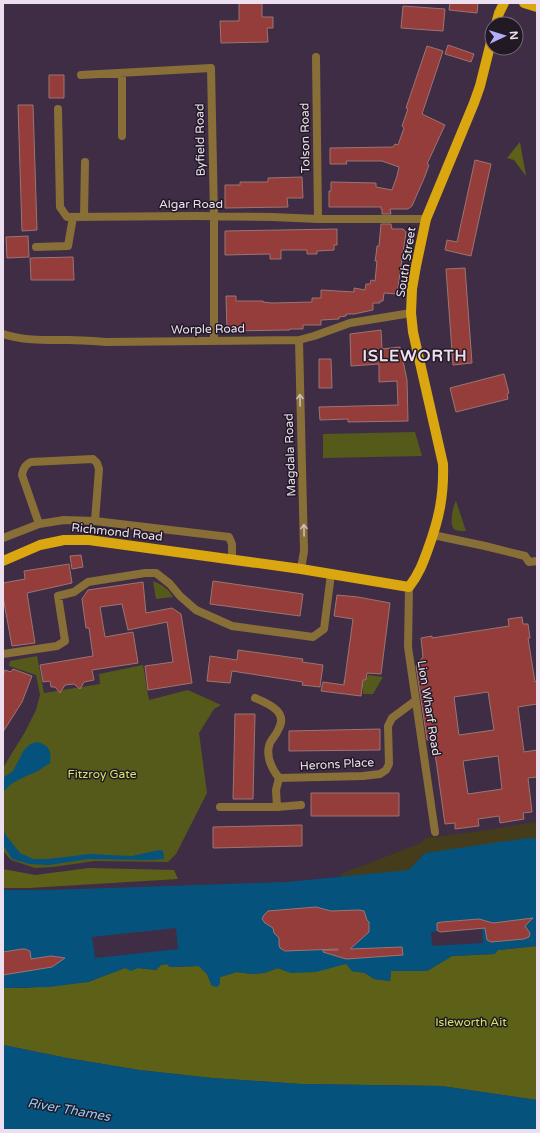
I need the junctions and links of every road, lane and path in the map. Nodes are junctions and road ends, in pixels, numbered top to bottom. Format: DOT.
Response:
graph roads {
  1 [pos="504,3"];
  2 [pos="524,3"];
  3 [pos="537,7"];
  4 [pos="498,16"];
  5 [pos="488,56"];
  6 [pos="316,57"];
  7 [pos="122,74"];
  8 [pos="81,75"];
  9 [pos="58,109"];
  10 [pos="122,136"];
  11 [pos="85,162"];
  12 [pos="84,216"];
  13 [pos="214,216"];
  14 [pos="73,217"];
  15 [pos="318,218"];
  16 [pos="426,219"];
  17 [pos="36,246"];
  18 [pos="411,313"];
  19 [pos="3,334"];
  20 [pos="299,340"];
  21 [pos="214,341"];
  22 [pos="95,521"];
  23 [pos="39,524"];
  24 [pos="433,536"];
  25 [pos="3,538"];
  26 [pos="232,559"];
  27 [pos="3,561"];
  28 [pos="537,561"];
  29 [pos="301,569"];
  30 [pos="330,574"];
  31 [pos="409,587"];
  32 [pos="3,654"];
  33 [pos="255,698"];
  34 [pos="415,701"];
  35 [pos="279,778"];
  36 [pos="301,804"];
  37 [pos="220,807"];
  38 [pos="277,807"];
  39 [pos="435,832"];
  1 -- 4 [label="main road"];
  2 -- 3 [label="main road"];
  5 -- 16 [label="main road, South Street"];
  6 -- 15 [label="street, Tolson Road"];
  7 -- 8 [label="street, Byfield Road"];
  7 -- 10 [label="street"];
  7 -- 13 [label="street, Byfield Road"];
  9 -- 14 [label="street"];
  11 -- 12 [label="street"];
  12 -- 13 [label="street, Algar Road"];
  12 -- 14 [label="street, Algar Road"];
  13 -- 15 [label="street, Algar Road"];
  13 -- 21 [label="street, Byfield Road"];
  14 -- 17 [label="street"];
  15 -- 16 [label="street, Algar Road"];
  16 -- 18 [label="main road, South Street"];
  18 -- 20 [label="street, Worple Road"];
  18 -- 24 [label="main road, South Street"];
  19 -- 21 [label="street, Worple Road"];
  20 -- 21 [label="street, Worple Road"];
  29 -- 20 [label="street, Magdala Road, one-way"];
  22 -- 23 [label="street, Richmond Road"];
  22 -- 23 [label="street, Richmond Road"];
  22 -- 26 [label="street, Richmond Road"];
  23 -- 25 [label="street, Richmond Road"];
  24 -- 28 [label="street"];
  24 -- 31 [label="main road, South Street"];
  26 -- 27 [label="main road, Richmond Road"];
  26 -- 29 [label="main road, Richmond Road"];
  29 -- 30 [label="main road, Richmond Road"];
  30 -- 31 [label="main road, Richmond Road"];
  30 -- 32 [label="street"];
  31 -- 34 [label="street, Lion Wharf Road"];
  33 -- 35 [label="street"];
  34 -- 35 [label="street, Herons Place"];
  34 -- 39 [label="street, Lion Wharf Road"];
  35 -- 38 [label="street"];
  36 -- 38 [label="street"];
  37 -- 38 [label="street"];
}
